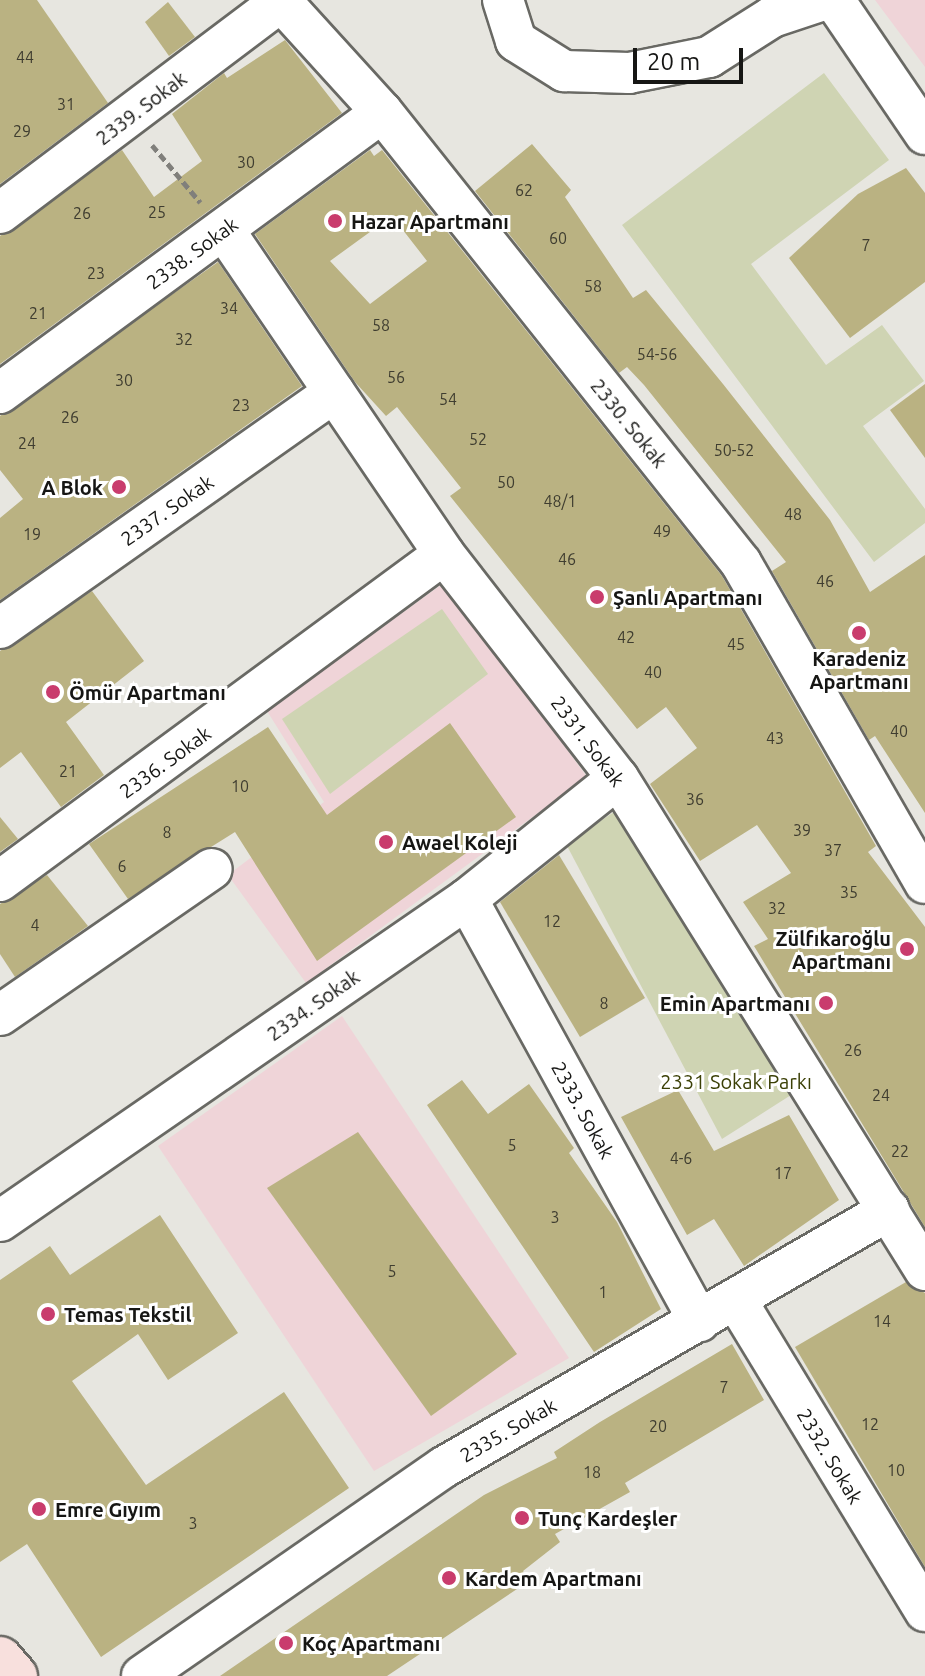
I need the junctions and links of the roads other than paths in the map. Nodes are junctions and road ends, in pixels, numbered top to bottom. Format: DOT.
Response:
graph roads {
  1 [pos="503,0"];
  2 [pos="823,0"];
  3 [pos="834,0"];
  4 [pos="280,1"];
  5 [pos="382,112"];
  6 [pos="925,134"];
  7 [pos="0,213"];
  8 [pos="224,230"];
  9 [pos="334,392"];
  10 [pos="0,393"];
  11 [pos="444,554"];
  12 [pos="0,628"];
  13 [pos="618,778"];
  14 [pos="212,869"];
  15 [pos="0,881"];
  16 [pos="925,883"];
  17 [pos="467,899"];
  18 [pos="0,1015"];
  19 [pos="889,1210"];
  20 [pos="0,1221"];
  21 [pos="925,1270"];
  22 [pos="736,1300"];
  23 [pos="699,1321"];
  24 [pos="925,1611"];
  25 [pos="0,1659"];
  26 [pos="15,1676"];
  27 [pos="142,1676"];
  1 -- 2 [label="street"];
  3 -- 6 [label="street"];
  4 -- 5 [label="street, 2330. Sokak"];
  4 -- 7 [label="street, 2339. Sokak"];
  5 -- 8 [label="street, 2338. Sokak"];
  5 -- 16 [label="street, 2330. Sokak"];
  8 -- 9 [label="street, 2331. Sokak"];
  8 -- 10 [label="street, 2338. Sokak"];
  9 -- 11 [label="street, 2331. Sokak"];
  9 -- 12 [label="street, 2337. Sokak"];
  11 -- 13 [label="street, 2331. Sokak"];
  11 -- 15 [label="street, 2336. Sokak"];
  13 -- 17 [label="street, 2334. Sokak"];
  13 -- 19 [label="street, 2331. Sokak"];
  14 -- 18 [label="street"];
  17 -- 20 [label="street, 2334. Sokak"];
  17 -- 23 [label="street, 2333. Sokak"];
  19 -- 21 [label="street, 2331. Sokak"];
  19 -- 22 [label="street, 2335. Sokak"];
  22 -- 23 [label="street, 2335. Sokak"];
  22 -- 24 [label="street, 2332. Sokak"];
  23 -- 27 [label="street, 2335. Sokak"];
  25 -- 26 [label="main road"];
}
